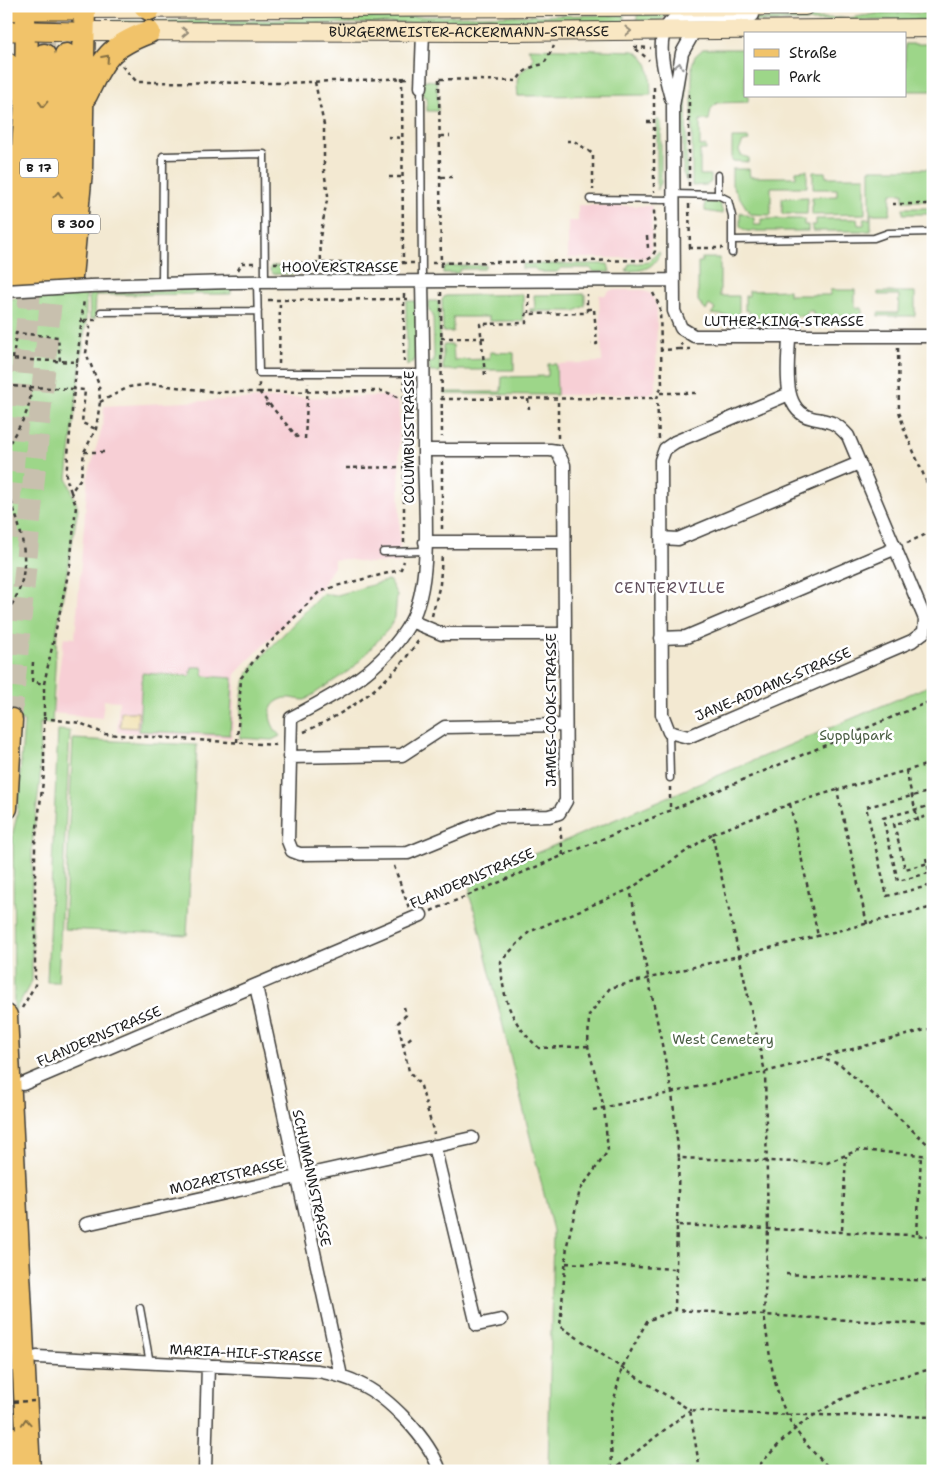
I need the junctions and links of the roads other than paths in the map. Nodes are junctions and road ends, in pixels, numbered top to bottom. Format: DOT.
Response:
graph roads {
  1 [pos="768,6"];
  2 [pos="805,6"];
  3 [pos="147,7"];
  4 [pos="80,18"];
  5 [pos="23,19"];
  6 [pos="933,28"];
  7 [pos="663,30"];
  8 [pos="695,30"];
  9 [pos="149,32"];
  10 [pos="423,32"];
  11 [pos="55,55"];
  12 [pos="6,63"];
  13 [pos="421,87"];
  14 [pos="83,100"];
  15 [pos="26,101"];
  16 [pos="673,106"];
  17 [pos="718,175"];
  18 [pos="718,195"];
  19 [pos="673,197"];
  20 [pos="591,199"];
  21 [pos="933,232"];
  22 [pos="732,240"];
  23 [pos="732,250"];
  24 [pos="673,280"];
  25 [pos="422,281"];
  26 [pos="261,282"];
  27 [pos="162,283"];
  28 [pos="50,284"];
  29 [pos="101,312"];
  30 [pos="258,312"];
  31 [pos="789,336"];
  32 [pos="933,336"];
  33 [pos="424,373"];
  34 [pos="789,394"];
  35 [pos="424,450"];
  36 [pos="859,463"];
  37 [pos="661,538"];
  38 [pos="564,542"];
  39 [pos="425,546"];
  40 [pos="896,548"];
  41 [pos="383,552"];
  42 [pos="411,621"];
  43 [pos="566,634"];
  44 [pos="661,638"];
  45 [pos="11,720"];
  46 [pos="565,725"];
  47 [pos="669,732"];
  48 [pos="289,756"];
  49 [pos="670,778"];
  50 [pos="6,808"];
  51 [pos="417,917"];
  52 [pos="256,986"];
  53 [pos="12,1015"];
  54 [pos="23,1084"];
  55 [pos="472,1138"];
  56 [pos="436,1145"];
  57 [pos="296,1176"];
  58 [pos="86,1224"];
  59 [pos="140,1308"];
  60 [pos="502,1320"];
  61 [pos="37,1358"];
  62 [pos="150,1363"];
  63 [pos="208,1365"];
  64 [pos="341,1376"];
  65 [pos="6,1436"];
  66 [pos="8,1471"];
  67 [pos="29,1471"];
  68 [pos="205,1471"];
  69 [pos="440,1471"];
  1 -- 2 [label="main road, BÜRGERMEISTER-ACKERMANN-STRASSE"];
  1 -- 3 [label="main road, BÜRGERMEISTER-ACKERMANN-STRASSE"];
  1 -- 7 [label="street"];
  3 -- 4 [label="main road, BÜRGERMEISTER-ACKERMANN-STRASSE"];
  4 -- 5 [label="main road, BÜRGERMEISTER-ACKERMANN-STRASSE, bridge"];
  4 -- 9 [label="main road, BÜRGERMEISTER-ACKERMANN-STRASSE"];
  4 -- 14 [label="highway, B 300"];
  5 -- 15 [label="highway"];
  6 -- 8 [label="main road, BÜRGERMEISTER-ACKERMANN-STRASSE"];
  7 -- 8 [label="main road, BÜRGERMEISTER-ACKERMANN-STRASSE"];
  10 -- 7 [label="main road, BÜRGERMEISTER-ACKERMANN-STRASSE, one-way"];
  7 -- 16 [label="street, LUTHER-KING-STRASSE"];
  16 -- 8 [label="street, LUTHER-KING-STRASSE, one-way"];
  9 -- 10 [label="main road, BÜRGERMEISTER-ACKERMANN-STRASSE, one-way"];
  14 -- 9 [label="highway, one-way"];
  10 -- 13 [label="street, COLUMBUSSTRASSE"];
  11 -- 28 [label="highway, B 17"];
  12 -- 15 [label="highway"];
  13 -- 25 [label="lane, COLUMBUSSTRASSE"];
  14 -- 28 [label="highway, B 300"];
  15 -- 28 [label="highway, one-way"];
  16 -- 19 [label="street, LUTHER-KING-STRASSE"];
  17 -- 18 [label="lane"];
  18 -- 19 [label="lane"];
  18 -- 22 [label="lane"];
  19 -- 20 [label="lane"];
  19 -- 24 [label="street, LUTHER-KING-STRASSE"];
  21 -- 22 [label="lane"];
  22 -- 23 [label="lane"];
  24 -- 25 [label="street, HOOVERSTRASSE"];
  24 -- 31 [label="street, LUTHER-KING-STRASSE"];
  25 -- 26 [label="street, HOOVERSTRASSE"];
  25 -- 33 [label="street, COLUMBUSSTRASSE"];
  26 -- 27 [label="street, HOOVERSTRASSE"];
  26 -- 27 [label="lane"];
  26 -- 30 [label="lane"];
  27 -- 28 [label="street, HOOVERSTRASSE"];
  29 -- 30 [label="lane"];
  30 -- 33 [label="lane"];
  31 -- 32 [label="street, LUTHER-KING-STRASSE"];
  31 -- 34 [label="street"];
  33 -- 35 [label="street, COLUMBUSSTRASSE"];
  34 -- 36 [label="street, JANE-ADDAMS-STRASSE"];
  34 -- 37 [label="street"];
  35 -- 38 [label="street, JAMES-COOK-STRASSE"];
  35 -- 39 [label="street, COLUMBUSSTRASSE"];
  36 -- 37 [label="street"];
  36 -- 40 [label="street, JANE-ADDAMS-STRASSE"];
  37 -- 44 [label="street"];
  38 -- 39 [label="street"];
  38 -- 43 [label="street, JAMES-COOK-STRASSE"];
  39 -- 41 [label="lane"];
  39 -- 42 [label="street, COLUMBUSSTRASSE"];
  40 -- 44 [label="street"];
  40 -- 47 [label="street, JANE-ADDAMS-STRASSE"];
  42 -- 43 [label="street"];
  42 -- 48 [label="street, COLUMBUSSTRASSE"];
  43 -- 46 [label="street, JAMES-COOK-STRASSE"];
  44 -- 47 [label="street"];
  45 -- 50 [label="highway"];
  46 -- 48 [label="street"];
  46 -- 48 [label="street, JAMES-COOK-STRASSE"];
  47 -- 49 [label="lane"];
  51 -- 52 [label="street, FLANDERNSTRASSE"];
  52 -- 54 [label="street, FLANDERNSTRASSE"];
  52 -- 57 [label="street, SCHUMANNSTRASSE"];
  67 -- 53 [label="highway, one-way"];
  55 -- 56 [label="street, MOZARTSTRASSE"];
  56 -- 57 [label="street, MOZARTSTRASSE"];
  56 -- 60 [label="street"];
  57 -- 58 [label="street, MOZARTSTRASSE"];
  57 -- 64 [label="street, SCHUMANNSTRASSE"];
  59 -- 62 [label="lane"];
  61 -- 62 [label="street, MARIA-HILF-STRASSE"];
  62 -- 63 [label="street, MARIA-HILF-STRASSE"];
  63 -- 64 [label="street, MARIA-HILF-STRASSE"];
  63 -- 68 [label="street"];
  64 -- 69 [label="street, MARIA-HILF-STRASSE"];
  65 -- 66 [label="highway"];
}
